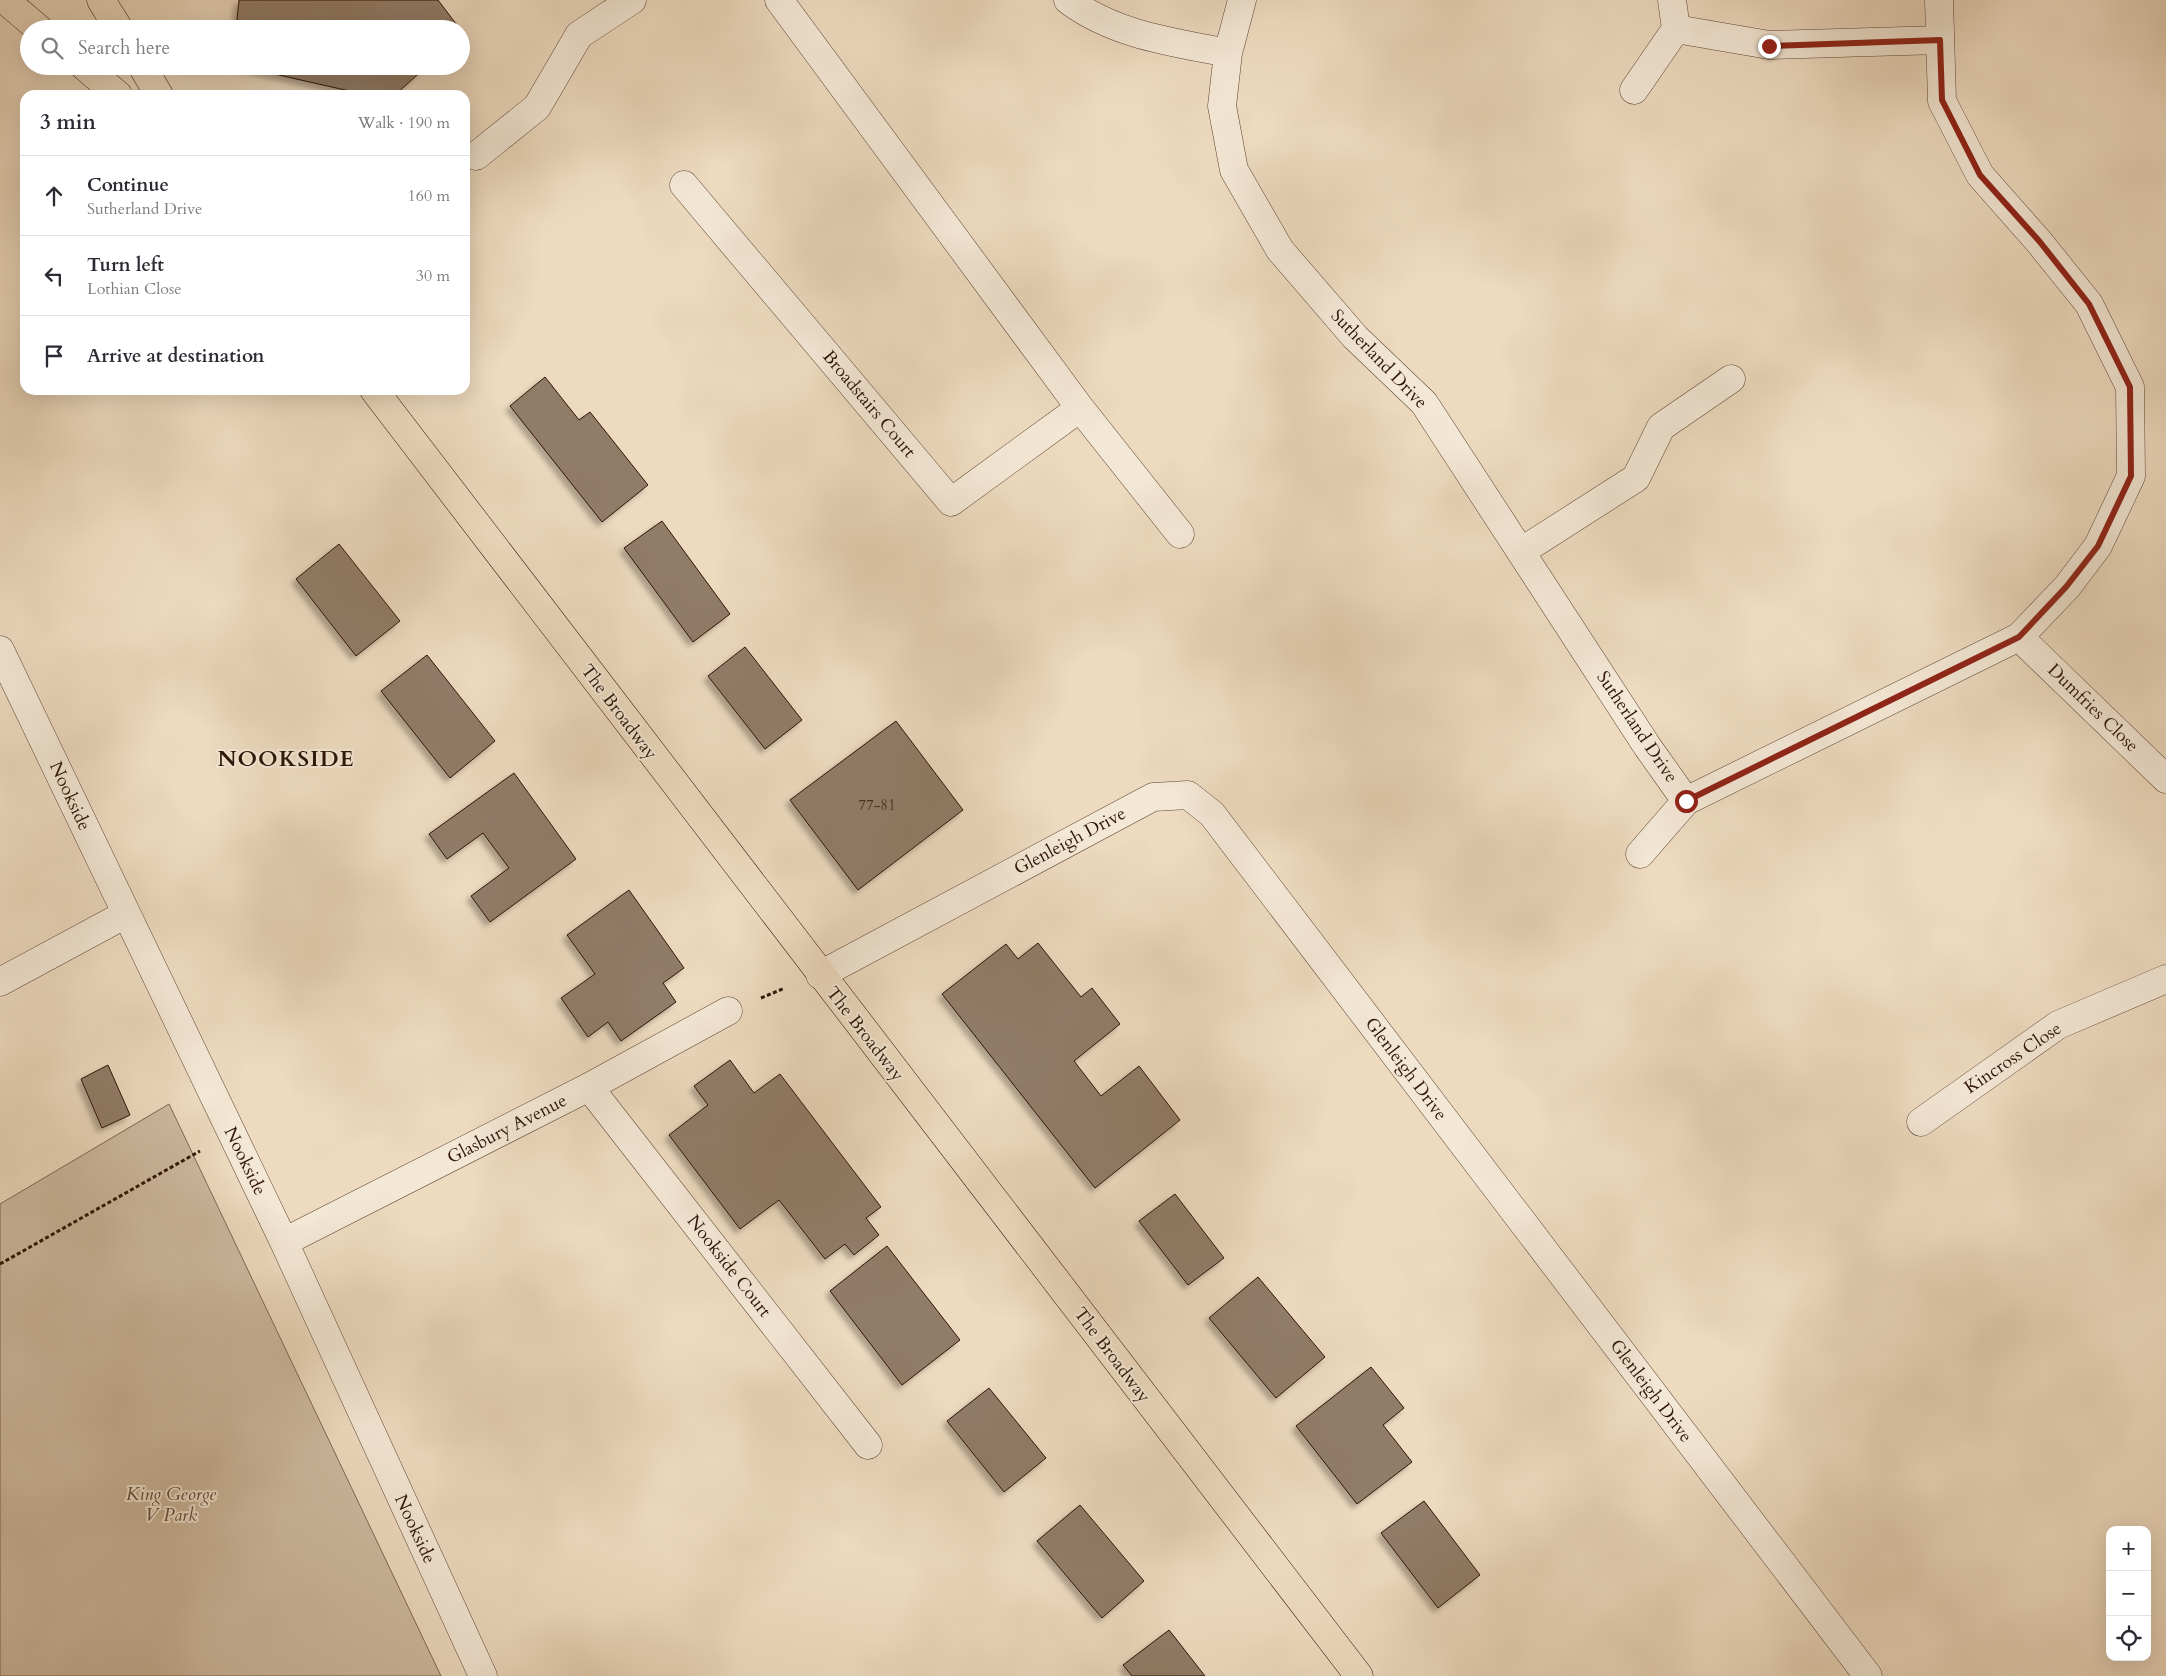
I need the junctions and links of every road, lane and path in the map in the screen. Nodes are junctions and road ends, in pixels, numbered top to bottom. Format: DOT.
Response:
graph roads {
  1 [pos="5,0"];
  2 [pos="101,0"];
  3 [pos="632,0"];
  4 [pos="779,0"];
  5 [pos="1068,0"];
  6 [pos="1242,0"];
  7 [pos="1672,0"];
  8 [pos="1939,0"];
  9 [pos="28,20"];
  10 [pos="113,20"];
  11 [pos="1676,29"];
  12 [pos="1940,40"];
  13 [pos="1228,53"];
  14 [pos="95,75"];
  15 [pos="147,75"];
  16 [pos="112,90"];
  17 [pos="156,90"];
  18 [pos="1634,90"];
  19 [pos="476,156"];
  20 [pos="684,185"];
  21 [pos="1731,378"];
  22 [pos="378,395"];
  23 [pos="1080,408"];
  24 [pos="1180,534"];
  25 [pos="1522,552"];
  26 [pos="2019,637"];
  27 [pos="0,650"];
  28 [pos="2166,779"];
  29 [pos="1686,801"];
  30 [pos="1640,854"];
  31 [pos="126,914"];
  32 [pos="820,974"];
  33 [pos="2166,979"];
  34 [pos="0,982"];
  35 [pos="728,1011"];
  36 [pos="589,1087"];
  37 [pos="1921,1122"];
  38 [pos="231,1133"];
  39 [pos="284,1242"];
  40 [pos="0,1264"];
  41 [pos="868,1445"];
  42 [pos="483,1676"];
  43 [pos="1358,1676"];
  44 [pos="1868,1676"];
  1 -- 9 [label="main road"];
  2 -- 10 [label="main road"];
  3 -- 19 [label="street"];
  4 -- 23 [label="street"];
  5 -- 13 [label="street"];
  6 -- 13 [label="street, Sutherland Drive"];
  7 -- 11 [label="street"];
  8 -- 12 [label="street, Sutherland Drive"];
  11 -- 12 [label="street"];
  11 -- 18 [label="street"];
  12 -- 26 [label="street, Sutherland Drive"];
  13 -- 25 [label="street, Sutherland Drive"];
  14 -- 16 [label="main road"];
  15 -- 17 [label="main road"];
  20 -- 23 [label="street, Broadstairs Court"];
  21 -- 25 [label="street"];
  22 -- 32 [label="main road, The Broadway"];
  23 -- 24 [label="street"];
  25 -- 29 [label="street, Sutherland Drive"];
  26 -- 28 [label="street, Dumfries Close"];
  26 -- 29 [label="street, Sutherland Drive"];
  27 -- 31 [label="street, Nookside"];
  29 -- 30 [label="street"];
  31 -- 34 [label="street"];
  31 -- 38 [label="street, Nookside"];
  32 -- 35 [label="path"];
  32 -- 43 [label="main road, The Broadway"];
  32 -- 44 [label="street, Glenleigh Drive"];
  33 -- 37 [label="street, Kincross Close"];
  35 -- 36 [label="street, Glasbury Avenue"];
  36 -- 39 [label="street, Glasbury Avenue"];
  36 -- 41 [label="street, Nookside Court"];
  38 -- 39 [label="street, Nookside"];
  38 -- 40 [label="path"];
  39 -- 42 [label="street, Nookside"];
}
